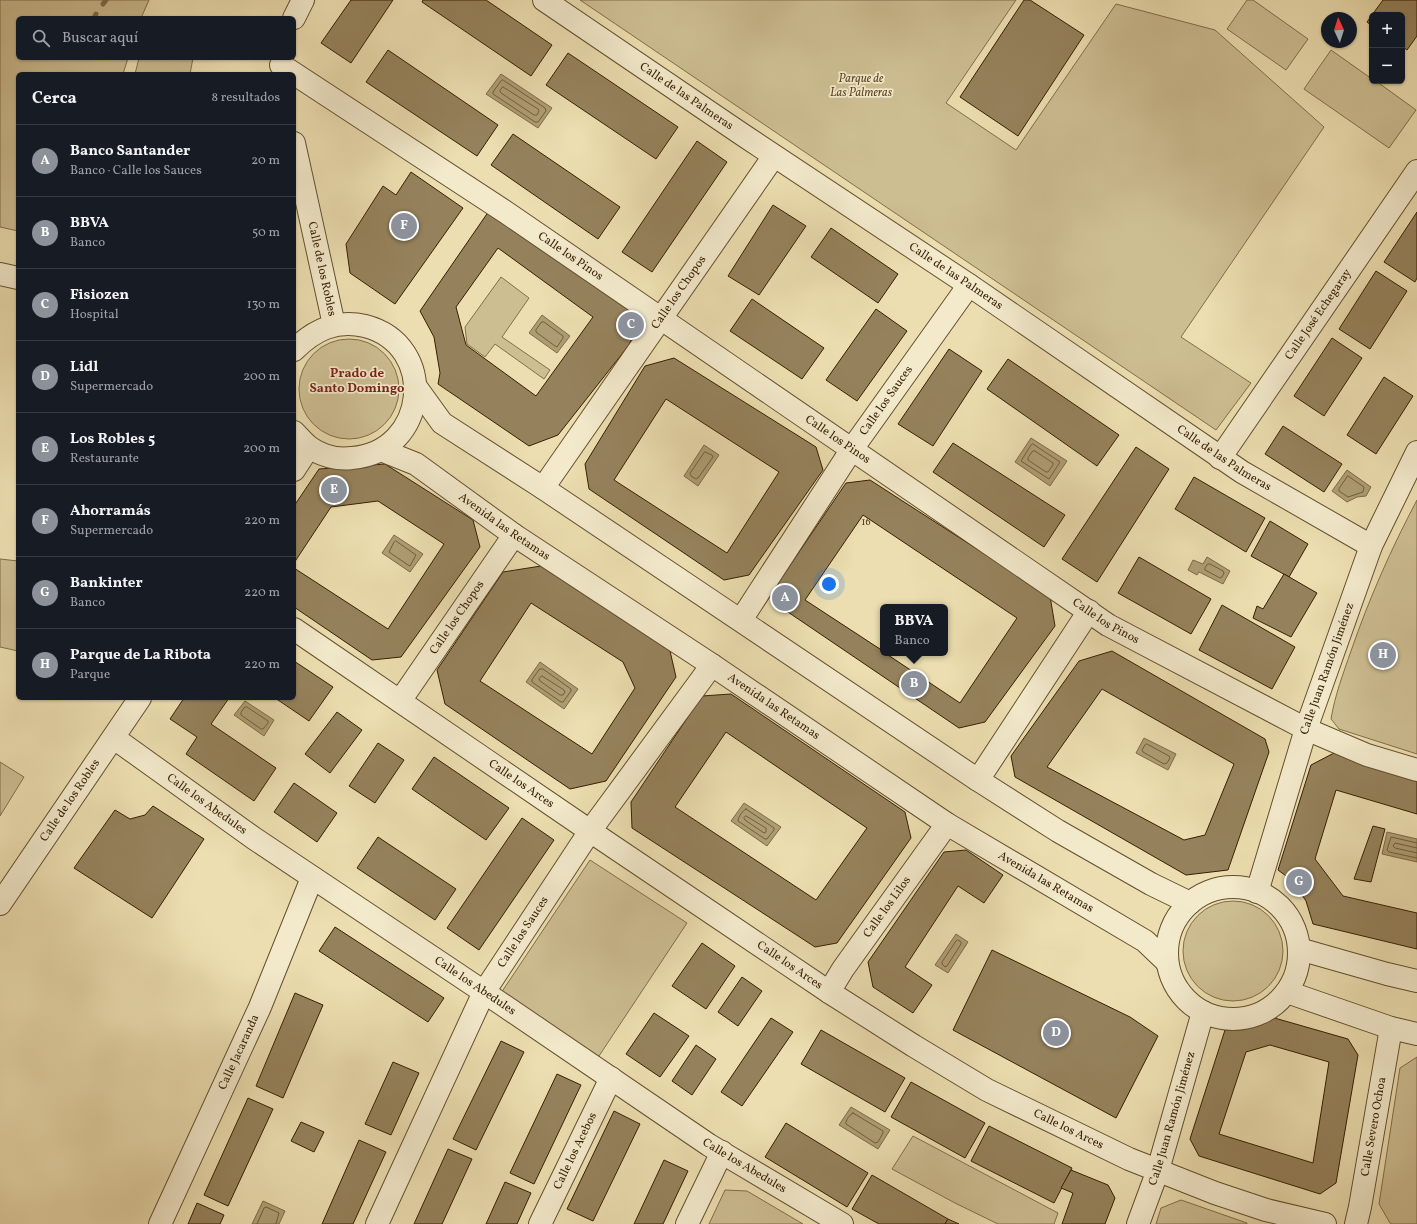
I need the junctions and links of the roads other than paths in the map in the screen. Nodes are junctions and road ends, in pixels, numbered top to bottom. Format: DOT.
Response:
graph roads {
  1 [pos="304,0"];
  2 [pos="544,0"];
  3 [pos="295,16"];
  4 [pos="282,66"];
  5 [pos="291,72"];
  6 [pos="296,75"];
  7 [pos="296,154"];
  8 [pos="774,156"];
  9 [pos="1417,171"];
  10 [pos="0,274"];
  11 [pos="16,278"];
  12 [pos="969,285"];
  13 [pos="661,319"];
  14 [pos="296,327"];
  15 [pos="328,327"];
  16 [pos="296,348"];
  17 [pos="416,387"];
  18 [pos="301,440"];
  19 [pos="852,449"];
  20 [pos="381,450"];
  21 [pos="1417,452"];
  22 [pos="1220,458"];
  23 [pos="296,461"];
  24 [pos="543,488"];
  25 [pos="514,535"];
  26 [pos="1371,546"];
  27 [pos="1089,611"];
  28 [pos="741,620"];
  29 [pos="296,630"];
  30 [pos="712,665"];
  31 [pos="139,700"];
  32 [pos="400,701"];
  33 [pos="1306,730"];
  34 [pos="114,738"];
  35 [pos="1417,770"];
  36 [pos="978,780"];
  37 [pos="947,824"];
  38 [pos="590,831"];
  39 [pos="312,878"];
  40 [pos="1257,892"];
  41 [pos="1190,903"];
  42 [pos="0,904"];
  43 [pos="1299,949"];
  44 [pos="1167,962"];
  45 [pos="1417,981"];
  46 [pos="484,992"];
  47 [pos="829,992"];
  48 [pos="1287,992"];
  49 [pos="1203,1012"];
  50 [pos="1391,1028"];
  51 [pos="1417,1034"];
  52 [pos="611,1078"];
  53 [pos="722,1152"];
  54 [pos="1158,1170"];
  55 [pos="160,1224"];
  56 [pos="377,1224"];
  57 [pos="540,1224"];
  58 [pos="687,1224"];
  59 [pos="842,1224"];
  60 [pos="1138,1224"];
  61 [pos="1325,1224"];
  62 [pos="1356,1224"];
  1 -- 3 [label="street"];
  2 -- 8 [label="street, Calle de las Palmeras"];
  4 -- 5 [label="street, Calle los Pinos"];
  6 -- 13 [label="street, Calle los Pinos"];
  7 -- 15 [label="street, Calle de los Robles"];
  8 -- 12 [label="street, Calle de las Palmeras"];
  8 -- 13 [label="street, Calle los Chopos"];
  9 -- 22 [label="street, Calle José Echegaray"];
  10 -- 11 [label="street"];
  12 -- 19 [label="street, Calle los Sauces"];
  12 -- 22 [label="street, Calle de las Palmeras"];
  13 -- 19 [label="street, Calle los Pinos"];
  13 -- 24 [label="street, Calle los Chopos"];
  14 -- 15 [label="street"];
  15 -- 16 [label="street"];
  15 -- 17 [label="street"];
  17 -- 20 [label="street"];
  17 -- 24 [label="street"];
  18 -- 20 [label="street"];
  18 -- 23 [label="street"];
  19 -- 27 [label="street, Calle los Pinos"];
  19 -- 28 [label="street, Calle los Sauces"];
  20 -- 25 [label="street, Avenida las Retamas"];
  21 -- 26 [label="street, Calle Juan Ramón Jiménez"];
  22 -- 26 [label="street, Calle de las Palmeras"];
  24 -- 28 [label="street"];
  25 -- 30 [label="street, Avenida las Retamas"];
  25 -- 32 [label="street, Calle los Chopos"];
  26 -- 33 [label="street, Calle Juan Ramón Jiménez"];
  27 -- 33 [label="street, Calle los Pinos"];
  27 -- 36 [label="street"];
  28 -- 36 [label="street"];
  29 -- 32 [label="street, Calle los Arces"];
  30 -- 37 [label="street, Avenida las Retamas"];
  30 -- 38 [label="street, Calle los Sauces"];
  31 -- 34 [label="street, Calle de los Robles"];
  32 -- 38 [label="street, Calle los Arces"];
  33 -- 35 [label="street, Calle los Pinos"];
  33 -- 40 [label="street, Calle Juan Ramón Jiménez"];
  34 -- 39 [label="street, Calle los Abedules"];
  34 -- 42 [label="street, Calle de los Robles"];
  36 -- 41 [label="street"];
  37 -- 44 [label="street, Avenida las Retamas"];
  37 -- 47 [label="street, Calle los Lilos"];
  38 -- 46 [label="street, Calle los Sauces"];
  38 -- 47 [label="street, Calle los Arces"];
  39 -- 46 [label="street, Calle los Abedules"];
  39 -- 55 [label="street, Calle Jacaranda"];
  40 -- 41 [label="street"];
  40 -- 43 [label="street"];
  41 -- 44 [label="street"];
  43 -- 45 [label="street"];
  43 -- 48 [label="street"];
  44 -- 49 [label="street"];
  46 -- 52 [label="street, Calle los Abedules"];
  46 -- 56 [label="street, Calle los Sauces"];
  47 -- 54 [label="street, Calle los Arces"];
  48 -- 49 [label="street"];
  48 -- 50 [label="street"];
  49 -- 54 [label="street, Calle Juan Ramón Jiménez"];
  50 -- 51 [label="street"];
  50 -- 62 [label="street, Calle Severo Ochoa"];
  52 -- 53 [label="street, Calle los Abedules"];
  52 -- 57 [label="street, Calle los Acebos"];
  53 -- 58 [label="street"];
  53 -- 59 [label="street, Calle los Abedules"];
  54 -- 60 [label="street, Calle Juan Ramón Jiménez"];
  54 -- 61 [label="street, Calle los Arces"];
}
